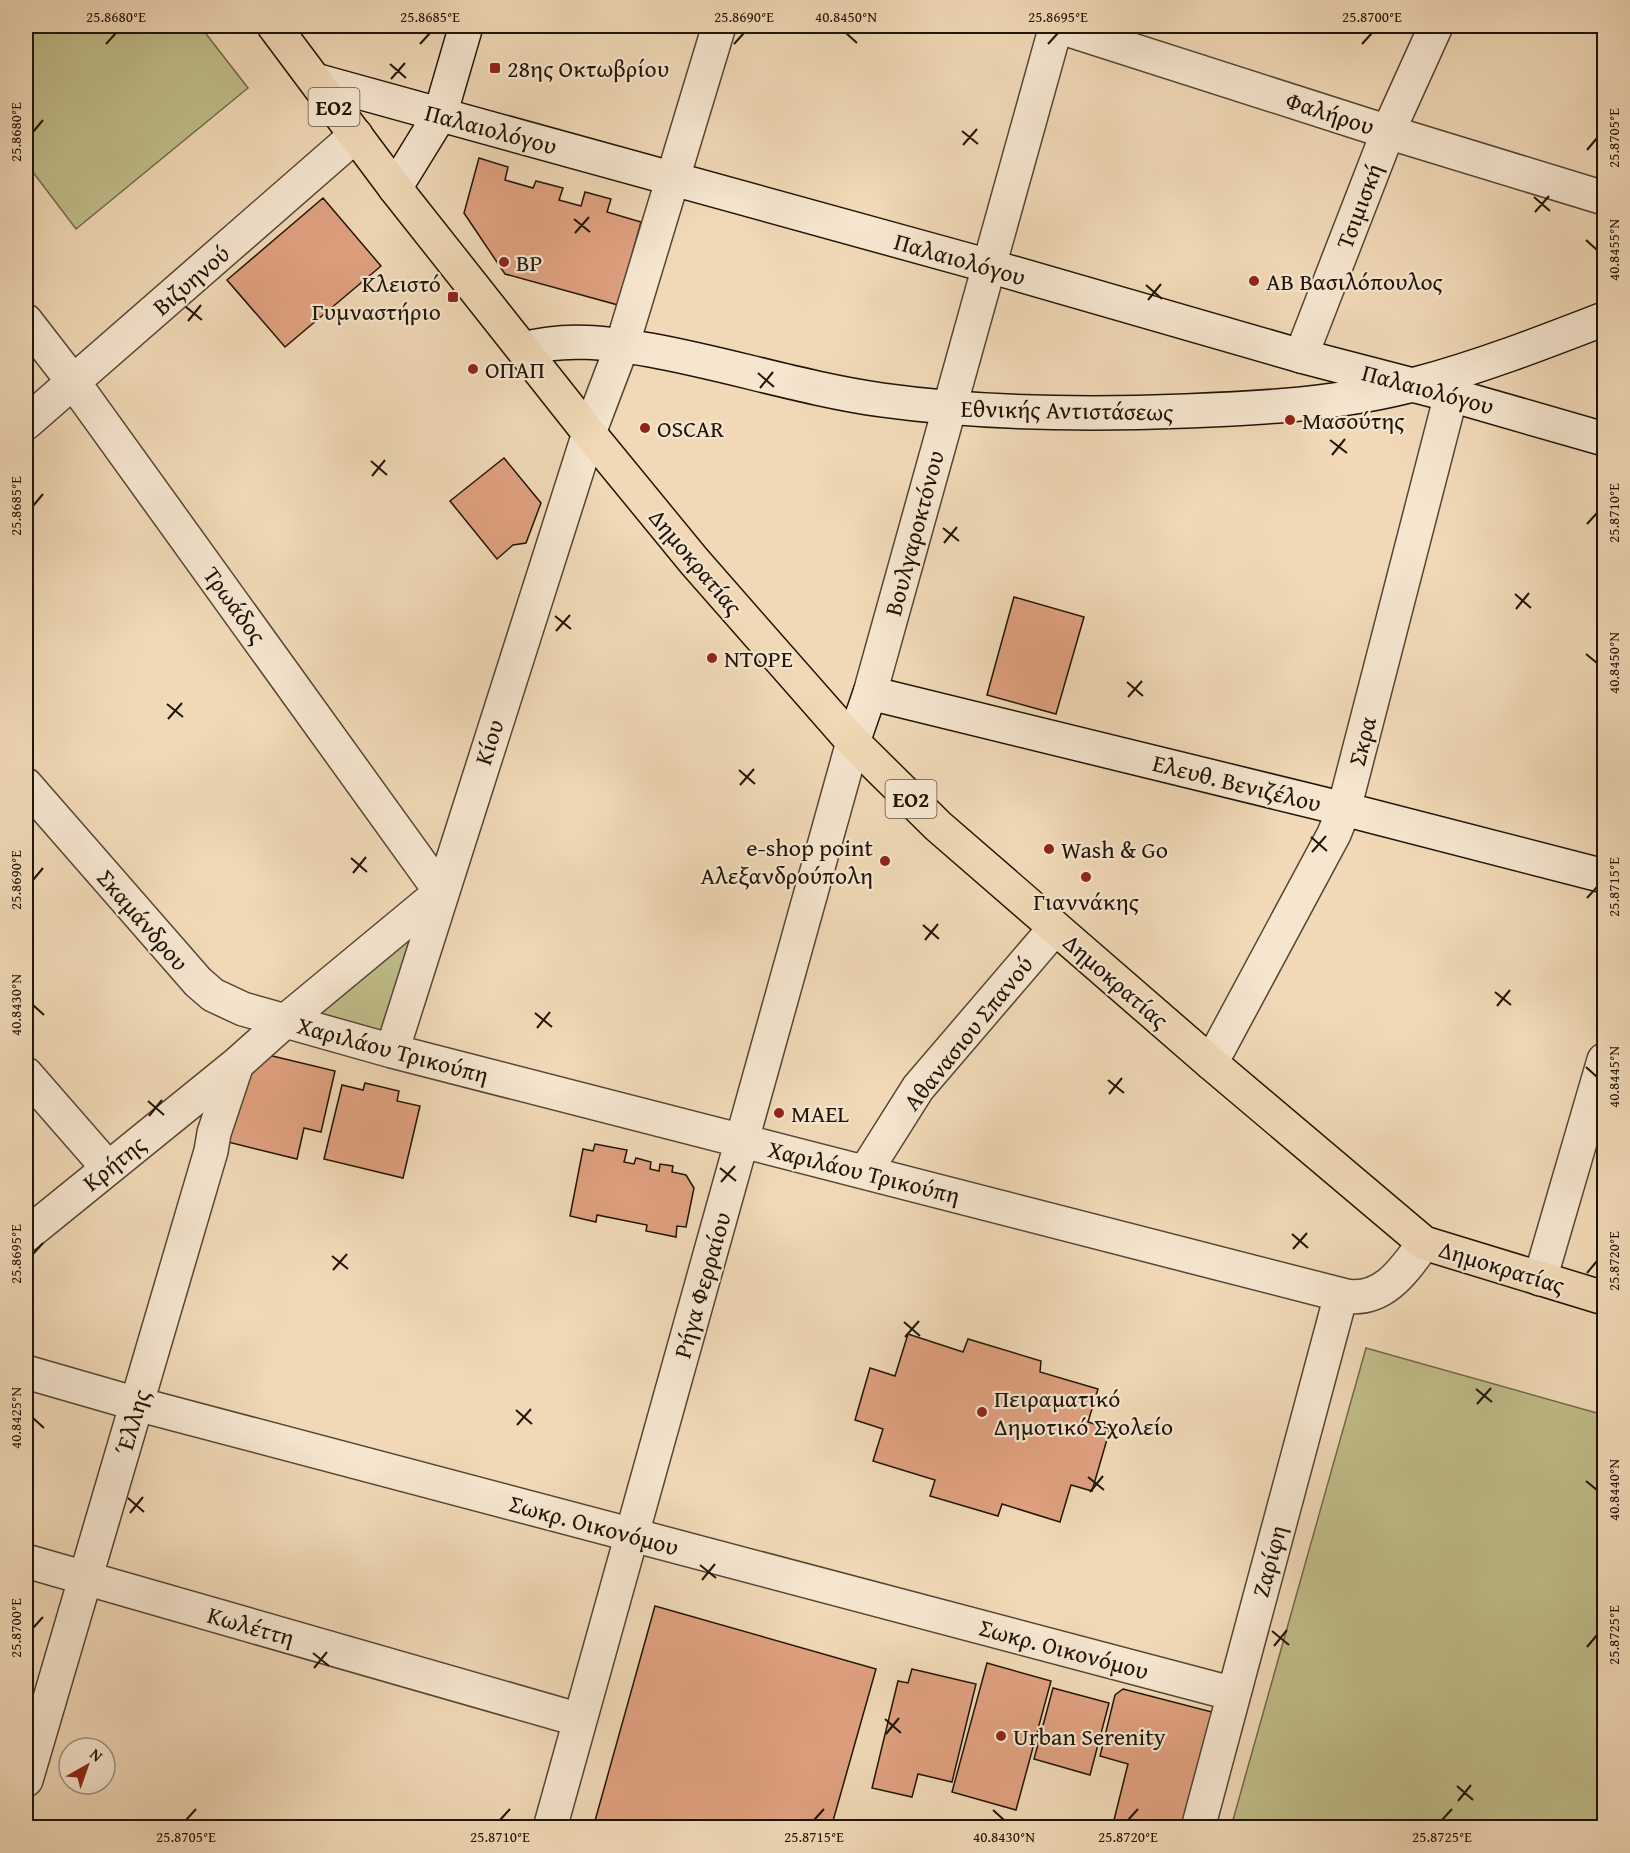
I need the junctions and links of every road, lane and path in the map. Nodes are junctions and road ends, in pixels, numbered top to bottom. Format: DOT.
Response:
graph roads {
  1 [pos="274,26"];
  2 [pos="466,26"];
  3 [pos="719,26"];
  4 [pos="1056,26"];
  5 [pos="1436,26"];
  6 [pos="315,80"];
  7 [pos="440,115"];
  8 [pos="1388,132"];
  9 [pos="356,135"];
  10 [pos="673,179"];
  11 [pos="395,188"];
  12 [pos="1605,198"];
  13 [pos="989,266"];
  14 [pos="1605,319"];
  15 [pos="26,321"];
  16 [pos="622,346"];
  17 [pos="524,349"];
  18 [pos="1302,356"];
  19 [pos="74,383"];
  20 [pos="1414,385"];
  21 [pos="1451,395"];
  22 [pos="948,409"];
  23 [pos="26,423"];
  24 [pos="589,433"];
  25 [pos="1605,439"];
  26 [pos="870,693"];
  27 [pos="854,742"];
  28 [pos="26,785"];
  29 [pos="1344,809"];
  30 [pos="1605,876"];
  31 [pos="441,892"];
  32 [pos="1055,928"];
  33 [pos="284,1022"];
  34 [pos="392,1051"];
  35 [pos="1605,1060"];
  36 [pos="237,1064"];
  37 [pos="1211,1064"];
  38 [pos="26,1074"];
  39 [pos="742,1140"];
  40 [pos="108,1168"];
  41 [pos="865,1172"];
  42 [pos="26,1235"];
  43 [pos="1424,1243"];
  44 [pos="1540,1279"];
  45 [pos="1341,1295"];
  46 [pos="1605,1298"];
  47 [pos="26,1372"];
  48 [pos="137,1404"];
  49 [pos="632,1535"];
  50 [pos="26,1562"];
  51 [pos="85,1578"];
  52 [pos="1234,1694"];
  53 [pos="580,1720"];
  54 [pos="26,1779"];
  55 [pos="550,1827"];
  56 [pos="1198,1827"];
  1 -- 6 [label="main road, Δημοκρατίας / ΕΟ2"];
  2 -- 7 [label="street"];
  3 -- 10 [label="street, Κίου"];
  4 -- 8 [label="street, Φαλήρου"];
  4 -- 13 [label="street, Βουλγαροκτόνου"];
  5 -- 8 [label="street, Τσιμισκή"];
  6 -- 7 [label="street, Παλαιολόγου"];
  6 -- 9 [label="main road, Δημοκρατίας / ΕΟ2"];
  7 -- 10 [label="street, Παλαιολόγου"];
  7 -- 11 [label="street"];
  8 -- 12 [label="street, Φαλήρου"];
  8 -- 18 [label="street, Τσιμισκή"];
  9 -- 11 [label="main road, Δημοκρατίας / ΕΟ2"];
  9 -- 19 [label="street, Βιζυηνού"];
  10 -- 13 [label="street, Παλαιολόγου"];
  10 -- 16 [label="street, Κίου"];
  11 -- 17 [label="main road, Δημοκρατίας / ΕΟ2"];
  13 -- 18 [label="street, Παλαιολόγου"];
  13 -- 22 [label="street, Βουλγαροκτόνου"];
  14 -- 20 [label="street, Εθνικής Αντιστάσεως"];
  15 -- 19 [label="street, Τρωάδος"];
  16 -- 17 [label="street, Εθνικής Αντιστάσεως"];
  16 -- 22 [label="street, Εθνικής Αντιστάσεως"];
  16 -- 24 [label="street, Κίου"];
  17 -- 24 [label="main road, Δημοκρατίας / ΕΟ2"];
  18 -- 20 [label="street, Παλαιολόγου"];
  19 -- 23 [label="street, Βιζυηνού"];
  19 -- 31 [label="street, Τρωάδος"];
  20 -- 21 [label="street, Παλαιολόγου"];
  20 -- 22 [label="street, Εθνικής Αντιστάσεως"];
  21 -- 25 [label="street, Παλαιολόγου"];
  21 -- 29 [label="street, Σκρα"];
  22 -- 26 [label="street, Βουλγαροκτόνου"];
  24 -- 27 [label="main road, Δημοκρατίας / ΕΟ2"];
  24 -- 31 [label="street, Κίου"];
  26 -- 27 [label="street, Βουλγαροκτόνου"];
  26 -- 29 [label="street, Ελευθ. Βενιζέλου"];
  27 -- 32 [label="main road, Δημοκρατίας / ΕΟ2"];
  27 -- 39 [label="street, Ρήγα Φερραίου"];
  28 -- 33 [label="street, Σκαμάνδρου"];
  29 -- 30 [label="street, Ελευθ. Βενιζέλου"];
  29 -- 37 [label="street, Σκρα"];
  31 -- 33 [label="street, Κρήτης"];
  31 -- 34 [label="street, Κίου"];
  32 -- 37 [label="main road, Δημοκρατίας / ΕΟ2"];
  32 -- 41 [label="street, Αθανασιου Σπανού"];
  33 -- 34 [label="street, Χαριλάου Τρικούπη"];
  33 -- 36 [label="street, Κρήτης"];
  34 -- 39 [label="street, Χαριλάου Τρικούπη"];
  35 -- 44 [label="street"];
  36 -- 40 [label="street, Κρήτης"];
  36 -- 48 [label="street, Έλλης"];
  37 -- 43 [label="main road, Δημοκρατίας / ΕΟ2"];
  38 -- 40 [label="street"];
  39 -- 41 [label="street, Χαριλάου Τρικούπη"];
  39 -- 49 [label="street, Ρήγα Φερραίου"];
  40 -- 42 [label="street, Κρήτης"];
  41 -- 45 [label="street, Χαριλάου Τρικούπη"];
  43 -- 44 [label="main road, Δημοκρατίας / ΕΟ2"];
  43 -- 45 [label="street, Χαριλάου Τρικούπη"];
  44 -- 46 [label="main road, Δημοκρατίας / ΕΟ2"];
  45 -- 52 [label="street, Ζαρίφη"];
  47 -- 48 [label="street, Σωκρ. Οικονόμου"];
  48 -- 49 [label="street, Σωκρ. Οικονόμου"];
  48 -- 51 [label="street, Έλλης"];
  49 -- 52 [label="street, Σωκρ. Οικονόμου"];
  49 -- 53 [label="street, Ρήγα Φερραίου"];
  50 -- 51 [label="street, Κωλέττη"];
  51 -- 53 [label="street, Κωλέττη"];
  51 -- 54 [label="street, Έλλης"];
  52 -- 56 [label="street, Ζαρίφη"];
  53 -- 55 [label="street, Ρήγα Φερραίου"];
}
